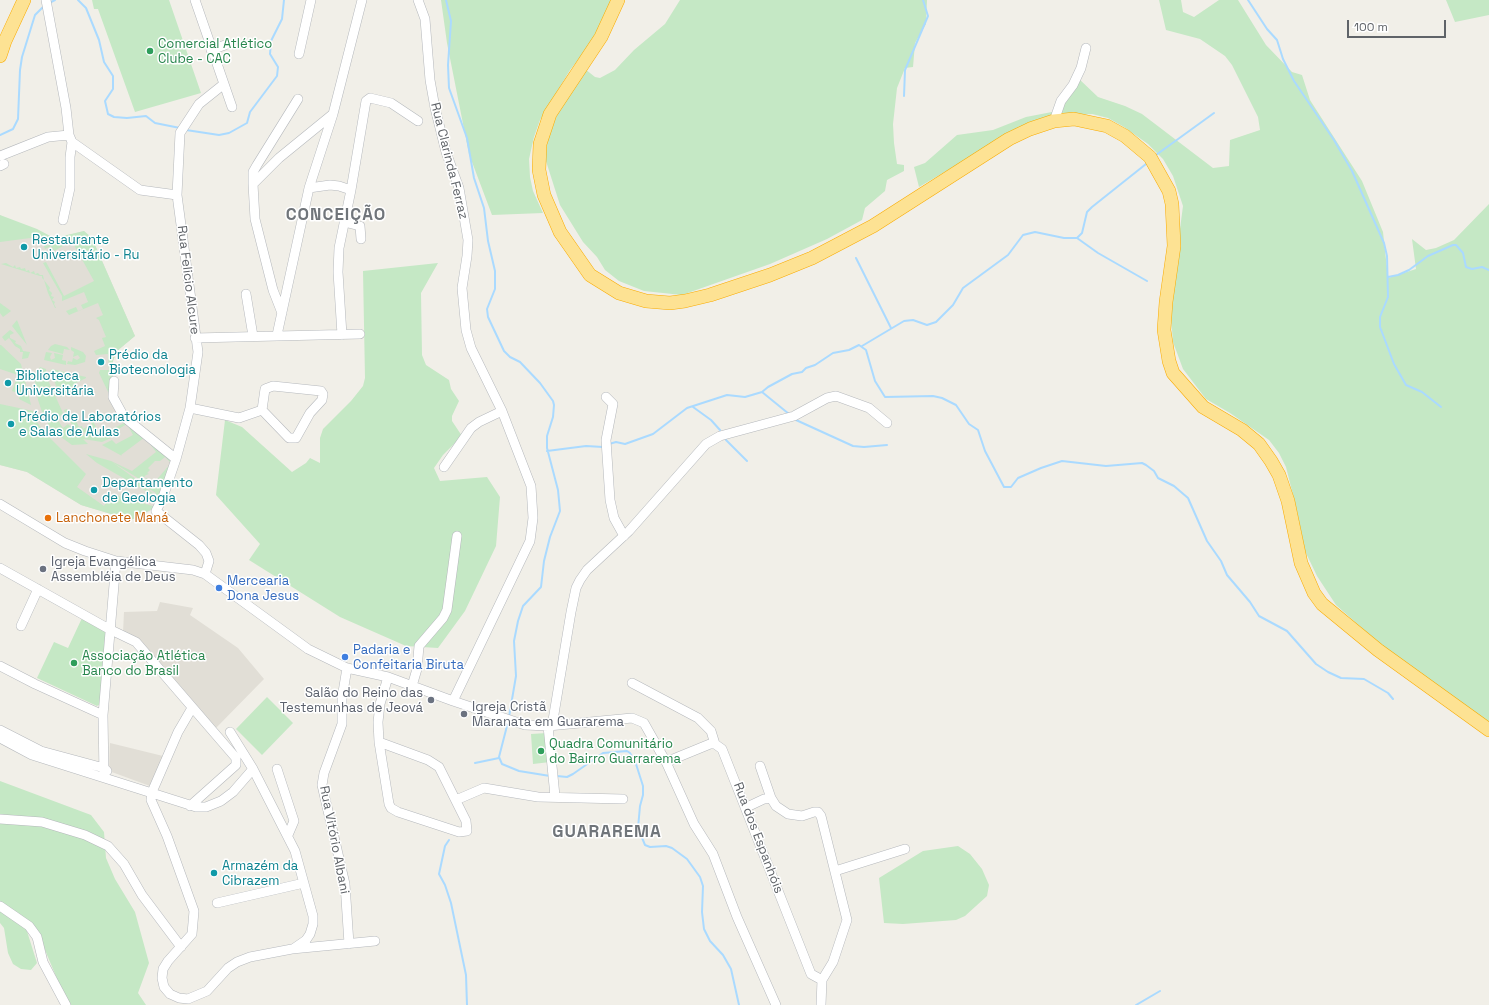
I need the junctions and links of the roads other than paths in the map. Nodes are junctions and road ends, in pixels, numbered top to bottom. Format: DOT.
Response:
graph roads {
  1 [pos="24,0"];
  2 [pos="195,0"];
  3 [pos="311,0"];
  4 [pos="362,0"];
  5 [pos="418,0"];
  6 [pos="618,0"];
  7 [pos="46,3"];
  8 [pos="2,43"];
  9 [pos="225,45"];
  10 [pos="1086,48"];
  11 [pos="211,50"];
  12 [pos="299,54"];
  13 [pos="0,56"];
  14 [pos="224,84"];
  15 [pos="298,99"];
  16 [pos="232,107"];
  17 [pos="333,114"];
  18 [pos="1054,120"];
  19 [pos="418,121"];
  20 [pos="70,138"];
  21 [pos="1,162"];
  22 [pos="253,184"];
  23 [pos="309,188"];
  24 [pos="351,190"];
  25 [pos="177,195"];
  26 [pos="63,220"];
  27 [pos="344,222"];
  28 [pos="361,239"];
  29 [pos="246,294"];
  30 [pos="282,313"];
  31 [pos="360,334"];
  32 [pos="277,335"];
  33 [pos="342,335"];
  34 [pos="253,336"];
  35 [pos="195,338"];
  36 [pos="114,381"];
  37 [pos="606,397"];
  38 [pos="190,408"];
  39 [pos="262,410"];
  40 [pos="502,411"];
  41 [pos="887,423"];
  42 [pos="176,460"];
  43 [pos="444,467"];
  44 [pos="1,508"];
  45 [pos="457,536"];
  46 [pos="624,536"];
  47 [pos="116,561"];
  48 [pos="0,568"];
  49 [pos="205,574"];
  50 [pos="38,589"];
  51 [pos="21,626"];
  52 [pos="110,626"];
  53 [pos="0,666"];
  54 [pos="347,668"];
  55 [pos="388,677"];
  56 [pos="632,683"];
  57 [pos="412,686"];
  58 [pos="453,702"];
  59 [pos="192,708"];
  60 [pos="103,715"];
  61 [pos="550,726"];
  62 [pos="0,730"];
  63 [pos="1489,730"];
  64 [pos="230,732"];
  65 [pos="0,738"];
  66 [pos="379,742"];
  67 [pos="715,744"];
  68 [pos="33,751"];
  69 [pos="666,762"];
  70 [pos="760,766"];
  71 [pos="277,768"];
  72 [pos="253,769"];
  73 [pos="107,774"];
  74 [pos="152,792"];
  75 [pos="555,796"];
  76 [pos="771,798"];
  77 [pos="623,799"];
  78 [pos="456,800"];
  79 [pos="190,806"];
  80 [pos="747,807"];
  81 [pos="0,819"];
  82 [pos="288,835"];
  83 [pos="905,849"];
  84 [pos="835,871"];
  85 [pos="304,883"];
  86 [pos="217,903"];
  87 [pos="0,906"];
  88 [pos="375,941"];
  89 [pos="349,944"];
  90 [pos="181,947"];
  91 [pos="292,949"];
  92 [pos="822,980"];
  93 [pos="66,1005"];
  94 [pos="776,1005"];
  95 [pos="821,1005"];
  1 -- 8 [label="highway"];
  2 -- 11 [label="street"];
  3 -- 12 [label="street"];
  4 -- 17 [label="street"];
  5 -- 40 [label="street, Rua Clarinda Ferraz"];
  6 -- 18 [label="highway"];
  7 -- 20 [label="street"];
  8 -- 13 [label="highway"];
  9 -- 11 [label="street"];
  10 -- 18 [label="street"];
  11 -- 14 [label="street"];
  14 -- 16 [label="street"];
  14 -- 25 [label="street, Rua Felicio Alcure"];
  15 -- 22 [label="street"];
  17 -- 22 [label="street"];
  17 -- 23 [label="street"];
  18 -- 63 [label="highway"];
  19 -- 24 [label="street"];
  20 -- 21 [label="street"];
  20 -- 25 [label="street"];
  20 -- 26 [label="street"];
  22 -- 30 [label="street"];
  23 -- 24 [label="street"];
  23 -- 30 [label="street"];
  24 -- 27 [label="street"];
  25 -- 35 [label="street, Rua Felicio Alcure"];
  27 -- 28 [label="street"];
  27 -- 33 [label="street"];
  29 -- 34 [label="street"];
  30 -- 32 [label="street"];
  31 -- 33 [label="street"];
  32 -- 33 [label="street"];
  32 -- 34 [label="street"];
  34 -- 35 [label="street"];
  35 -- 38 [label="street, Rua Felicio Alcure"];
  36 -- 42 [label="street"];
  37 -- 46 [label="street"];
  38 -- 39 [label="street"];
  38 -- 42 [label="street, Rua Felicio Alcure"];
  39 -- 39 [label="street"];
  40 -- 43 [label="street"];
  40 -- 58 [label="street, Rua Clarinda Ferraz"];
  41 -- 46 [label="street"];
  42 -- 49 [label="street, Rua Felicio Alcure"];
  44 -- 47 [label="street"];
  45 -- 57 [label="street"];
  46 -- 61 [label="street"];
  47 -- 49 [label="street"];
  47 -- 52 [label="street"];
  48 -- 50 [label="street"];
  49 -- 54 [label="street"];
  50 -- 51 [label="street"];
  50 -- 52 [label="street"];
  52 -- 59 [label="street"];
  52 -- 60 [label="street"];
  53 -- 60 [label="street"];
  54 -- 55 [label="street"];
  54 -- 89 [label="street, Rua Vitório Albani"];
  55 -- 57 [label="street"];
  55 -- 66 [label="street"];
  56 -- 67 [label="street, Rua dos Espanhóis"];
  57 -- 58 [label="street"];
  58 -- 61 [label="street"];
  59 -- 74 [label="street"];
  59 -- 79 [label="street"];
  60 -- 73 [label="street"];
  61 -- 69 [label="street"];
  61 -- 75 [label="street"];
  62 -- 68 [label="street"];
  64 -- 72 [label="street"];
  65 -- 68 [label="street"];
  66 -- 78 [label="street"];
  66 -- 78 [label="street"];
  67 -- 69 [label="street"];
  67 -- 80 [label="street, Rua dos Espanhóis"];
  68 -- 73 [label="street"];
  69 -- 94 [label="street"];
  70 -- 76 [label="street"];
  71 -- 82 [label="street"];
  72 -- 79 [label="street"];
  72 -- 82 [label="street"];
  73 -- 74 [label="street"];
  74 -- 79 [label="street"];
  74 -- 90 [label="street"];
  75 -- 77 [label="street"];
  75 -- 78 [label="street"];
  76 -- 80 [label="street"];
  76 -- 84 [label="street"];
  80 -- 92 [label="street, Rua dos Espanhóis"];
  81 -- 90 [label="street"];
  82 -- 85 [label="street"];
  83 -- 84 [label="street"];
  84 -- 92 [label="street"];
  85 -- 86 [label="street"];
  85 -- 91 [label="street"];
  87 -- 93 [label="street"];
  88 -- 89 [label="street"];
  89 -- 91 [label="street"];
  90 -- 91 [label="street"];
  92 -- 95 [label="street"];
}
